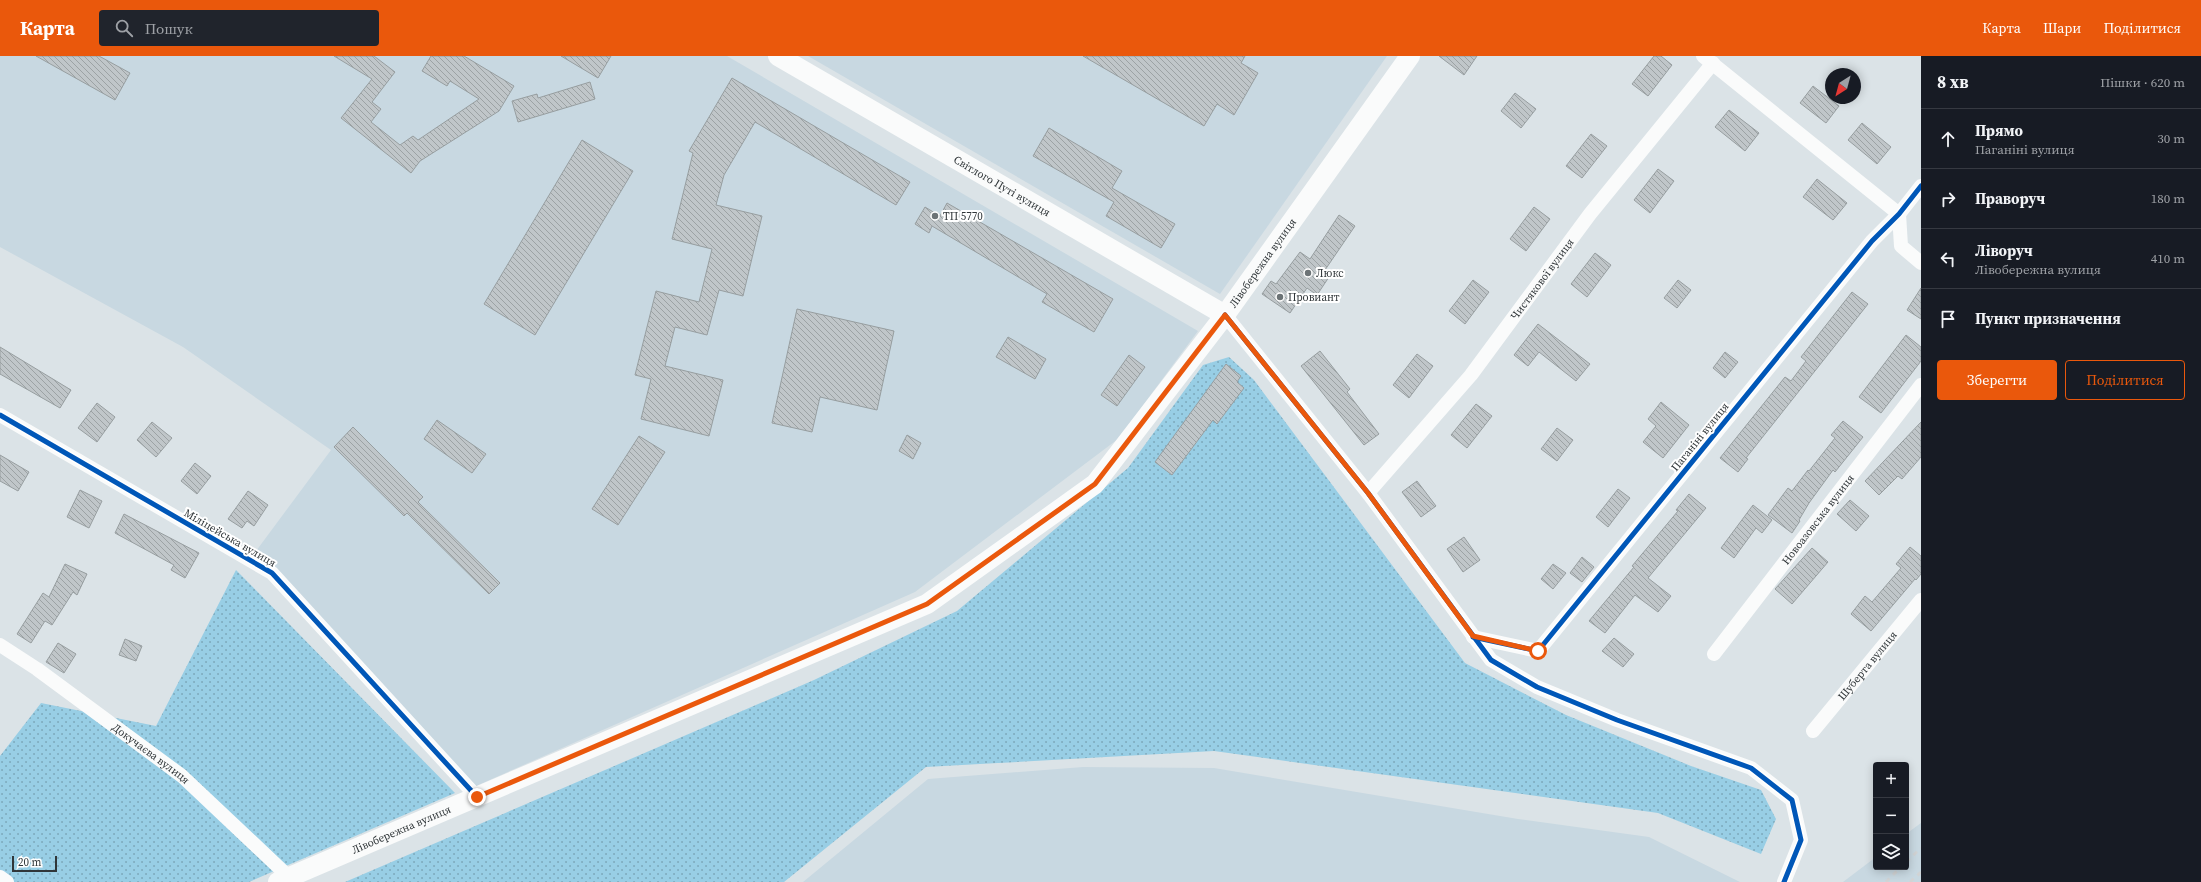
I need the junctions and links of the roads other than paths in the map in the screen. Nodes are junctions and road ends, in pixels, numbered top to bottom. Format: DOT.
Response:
graph roads {
  1 [pos="778,56"];
  2 [pos="1410,56"];
  3 [pos="1708,60"];
  4 [pos="1921,186"];
  5 [pos="1900,214"];
  6 [pos="1921,263"];
  7 [pos="1225,315"];
  8 [pos="1921,385"];
  9 [pos="0,415"];
  10 [pos="1368,493"];
  11 [pos="1921,600"];
  12 [pos="1473,636"];
  13 [pos="0,645"];
  14 [pos="1714,654"];
  15 [pos="1813,730"];
  16 [pos="477,797"];
  17 [pos="0,877"];
  18 [pos="284,879"];
  19 [pos="7,882"];
  20 [pos="1784,882"];
  1 -- 7 [label="main road, Світлого Путі вулиця"];
  2 -- 7 [label="main road, Лівобережна вулиця"];
  3 -- 5 [label="street"];
  3 -- 10 [label="street, Чистякової вулиця"];
  4 -- 5 [label="street, Паганіні вулиця"];
  5 -- 6 [label="street"];
  5 -- 12 [label="street, Паганіні вулиця"];
  7 -- 10 [label="street"];
  7 -- 16 [label="main road, Лівобережна вулиця"];
  8 -- 14 [label="street, Новоазовська вулиця"];
  9 -- 16 [label="street, Міліцейська вулиця"];
  10 -- 12 [label="street"];
  11 -- 15 [label="street, Шуберта вулиця"];
  12 -- 20 [label="street"];
  13 -- 18 [label="street, Докучаєва вулиця"];
  16 -- 18 [label="main road, Лівобережна вулиця"];
  17 -- 19 [label="street"];
}
